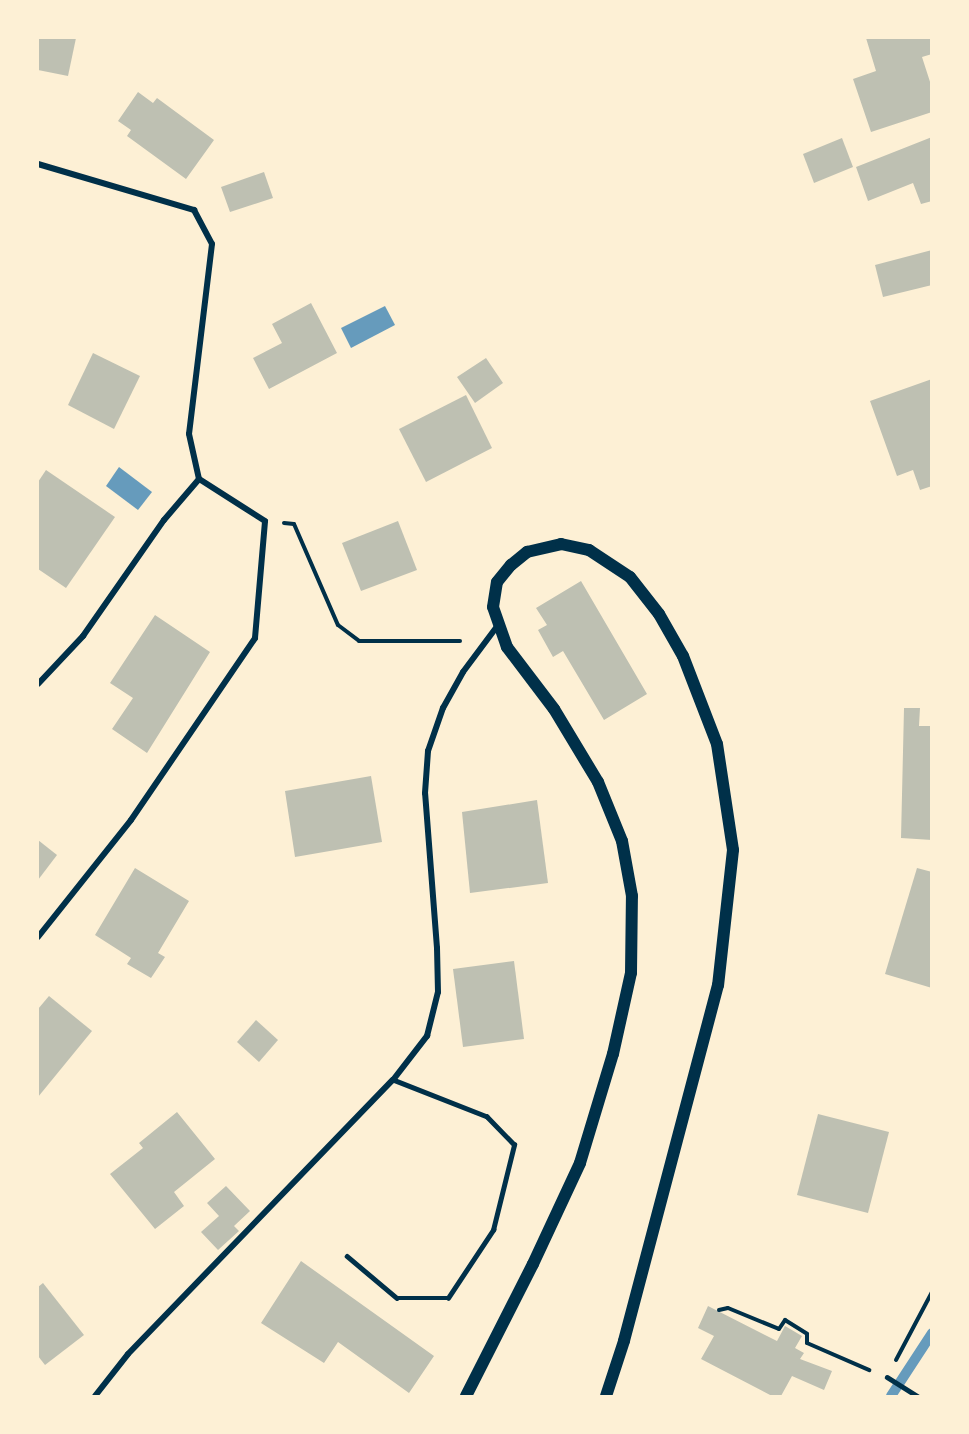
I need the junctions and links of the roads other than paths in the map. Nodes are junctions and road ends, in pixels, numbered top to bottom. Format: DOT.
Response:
graph roads {
  1 [pos="38,164"];
  2 [pos="199,479"];
  3 [pos="498,625"];
  4 [pos="38,684"];
  5 [pos="38,937"];
  6 [pos="393,1080"];
  7 [pos="346,1257"];
  8 [pos="889,1378"];
  9 [pos="95,1396"];
  10 [pos="466,1396"];
  11 [pos="606,1396"];
  12 [pos="918,1396"];
  1 -- 2 [label="street"];
  2 -- 4 [label="street"];
  2 -- 5 [label="street"];
  3 -- 6 [label="street"];
  3 -- 10 [label="main road"];
  3 -- 11 [label="main road"];
  6 -- 7 [label="lane"];
  6 -- 9 [label="street"];
  8 -- 12 [label="lane"];
}
